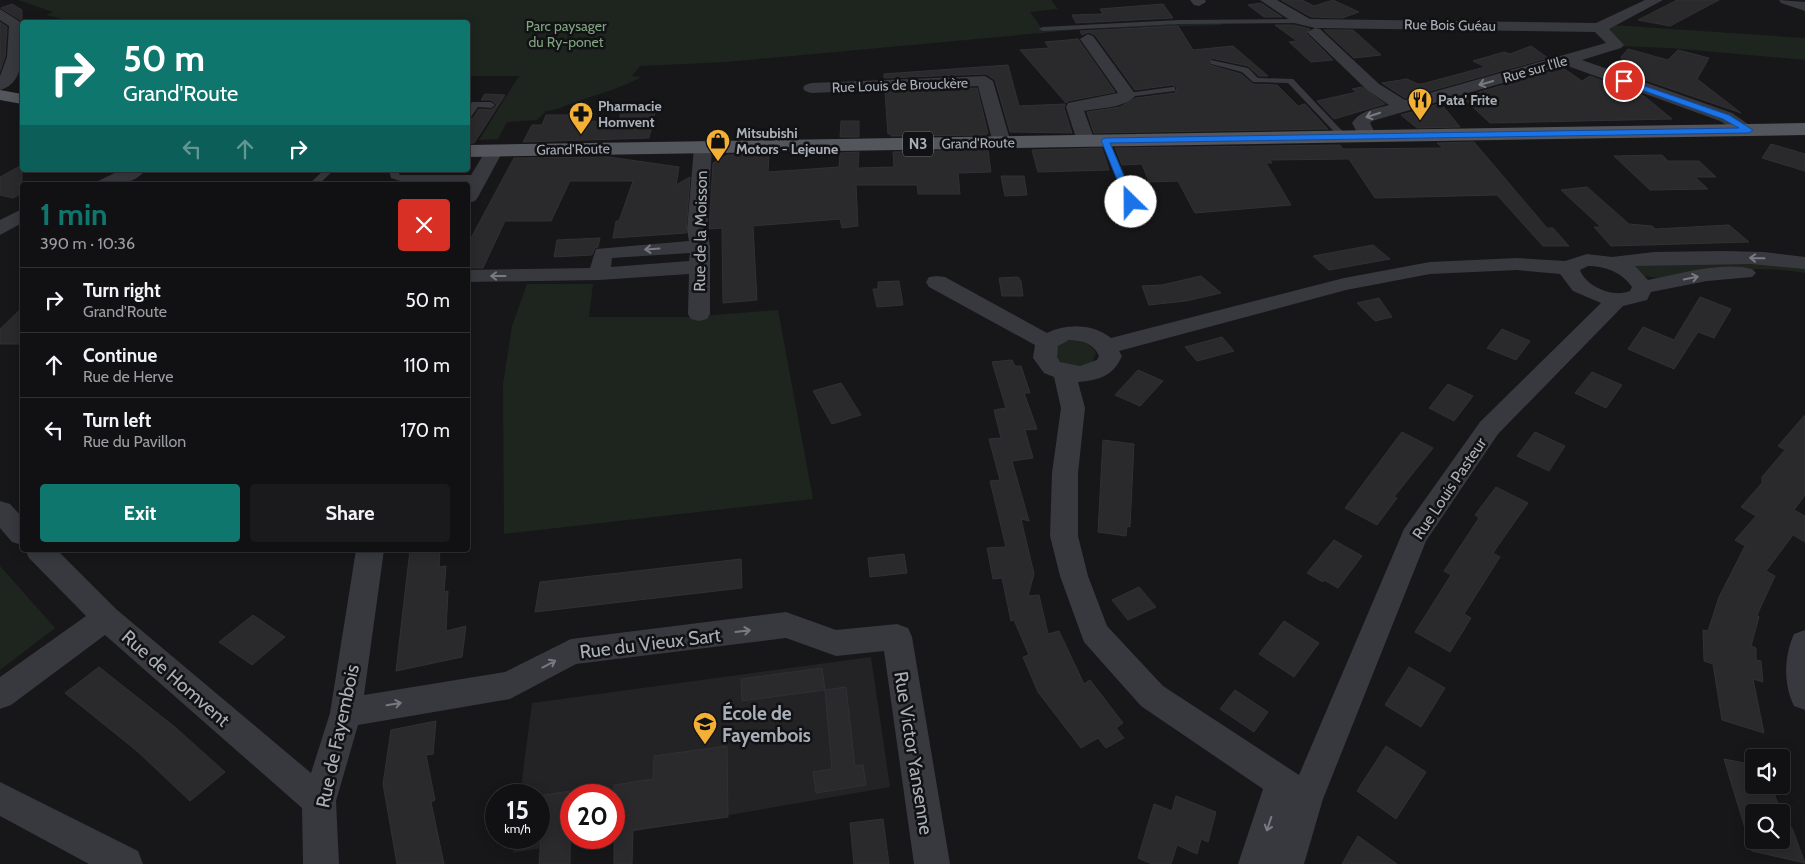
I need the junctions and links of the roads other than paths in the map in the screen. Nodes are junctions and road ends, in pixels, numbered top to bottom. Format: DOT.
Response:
graph roads {
  1 [pos="1267,0"];
  2 [pos="1656,0"];
  3 [pos="1786,0"];
  4 [pos="1805,7"];
  5 [pos="0,13"];
  6 [pos="1302,22"];
  7 [pos="1599,28"];
  8 [pos="1043,29"];
  9 [pos="1315,32"];
  10 [pos="1088,39"];
  11 [pos="1567,60"];
  12 [pos="1214,62"];
  13 [pos="0,86"];
  14 [pos="811,88"];
  15 [pos="1172,89"];
  16 [pos="0,95"];
  17 [pos="1128,95"];
  18 [pos="20,99"];
  19 [pos="491,105"];
  20 [pos="1402,106"];
  21 [pos="470,112"];
  22 [pos="1805,129"];
  23 [pos="1749,130"];
  24 [pos="1344,137"];
  25 [pos="1368,137"];
  26 [pos="1096,140"];
  27 [pos="1002,143"];
  28 [pos="703,147"];
  29 [pos="494,150"];
  30 [pos="470,151"];
  31 [pos="132,172"];
  32 [pos="326,172"];
  33 [pos="394,172"];
  34 [pos="479,178"];
  35 [pos="111,182"];
  36 [pos="316,182"];
  37 [pos="470,194"];
  38 [pos="1131,202"];
  39 [pos="0,205"];
  40 [pos="20,213"];
  41 [pos="20,216"];
  42 [pos="0,229"];
  43 [pos="700,246"];
  44 [pos="1805,262"];
  45 [pos="1611,263"];
  46 [pos="700,267"];
  47 [pos="1569,268"];
  48 [pos="599,274"];
  49 [pos="470,276"];
  50 [pos="1805,277"];
  51 [pos="937,282"];
  52 [pos="1643,287"];
  53 [pos="1617,300"];
  54 [pos="699,314"];
  55 [pos="1048,342"];
  56 [pos="1107,347"];
  57 [pos="1064,372"];
  58 [pos="0,511"];
  59 [pos="20,532"];
  60 [pos="40,552"];
  61 [pos="370,552"];
  62 [pos="106,618"];
  63 [pos="897,642"];
  64 [pos="1805,643"];
  65 [pos="0,695"];
  66 [pos="1805,696"];
  67 [pos="346,712"];
  68 [pos="1294,791"];
  69 [pos="0,798"];
  70 [pos="319,801"];
  71 [pos="125,864"];
  72 [pos="320,864"];
  73 [pos="932,864"];
  74 [pos="1256,864"];
  75 [pos="1286,864"];
  1 -- 6 [label="street"];
  2 -- 7 [label="street"];
  3 -- 4 [label="street"];
  5 -- 13 [label="street"];
  6 -- 7 [label="street, Rue Bois Guéau"];
  6 -- 8 [label="lane, Rue Bois Guéau"];
  7 -- 11 [label="street, Rue sur l'Ile"];
  9 -- 20 [label="street"];
  10 -- 17 [label="street"];
  11 -- 20 [label="street, Rue sur l'Ile, one-way"];
  11 -- 23 [label="street"];
  12 -- 24 [label="lane"];
  14 -- 27 [label="street, Rue Louis de Brouckère"];
  15 -- 17 [label="lane"];
  16 -- 18 [label="main road"];
  17 -- 26 [label="street"];
  19 -- 21 [label="lane"];
  20 -- 25 [label="street, Rue sur l'Ile, one-way"];
  22 -- 23 [label="main road, N3"];
  23 -- 25 [label="main road, N3"];
  24 -- 25 [label="main road, Grand'Route / N3"];
  24 -- 26 [label="main road, Grand'Route / N3"];
  26 -- 27 [label="main road, Grand'Route / N3"];
  26 -- 38 [label="lane"];
  27 -- 28 [label="main road, Grand'Route / N3"];
  28 -- 29 [label="main road, Grand'Route / N3"];
  28 -- 43 [label="street, Rue de la Moisson"];
  29 -- 30 [label="main road, Grand'Route / N3"];
  29 -- 34 [label="street"];
  31 -- 35 [label="street"];
  32 -- 36 [label="lane"];
  33 -- 34 [label="lane"];
  34 -- 37 [label="street"];
  39 -- 40 [label="street"];
  41 -- 42 [label="street"];
  43 -- 46 [label="street, Rue de la Moisson"];
  43 -- 48 [label="street, one-way"];
  44 -- 45 [label="street, one-way"];
  45 -- 47 [label="street"];
  45 -- 52 [label="street"];
  46 -- 48 [label="street"];
  46 -- 54 [label="street, Rue de la Moisson"];
  47 -- 53 [label="street"];
  47 -- 56 [label="street"];
  48 -- 49 [label="street, one-way"];
  52 -- 50 [label="street, one-way"];
  51 -- 55 [label="street"];
  52 -- 53 [label="street"];
  53 -- 68 [label="street, Rue Louis Pasteur"];
  55 -- 56 [label="street"];
  55 -- 57 [label="street"];
  56 -- 57 [label="street"];
  57 -- 68 [label="street"];
  58 -- 59 [label="street"];
  60 -- 62 [label="street, Rue de Homvent"];
  61 -- 67 [label="street, Rue de Fayembois"];
  62 -- 65 [label="street"];
  62 -- 70 [label="street, Rue de Homvent"];
  67 -- 63 [label="street, Rue du Vieux Sart, one-way"];
  63 -- 73 [label="street, Rue Victor Yansenne"];
  64 -- 66 [label="street"];
  67 -- 70 [label="street, Rue de Fayembois"];
  68 -- 74 [label="street, Rue Louis Pasteur, one-way"];
  68 -- 75 [label="street, Rue Louis Pasteur"];
  69 -- 71 [label="street"];
  70 -- 72 [label="street, Rue de Fayembois"];
}
